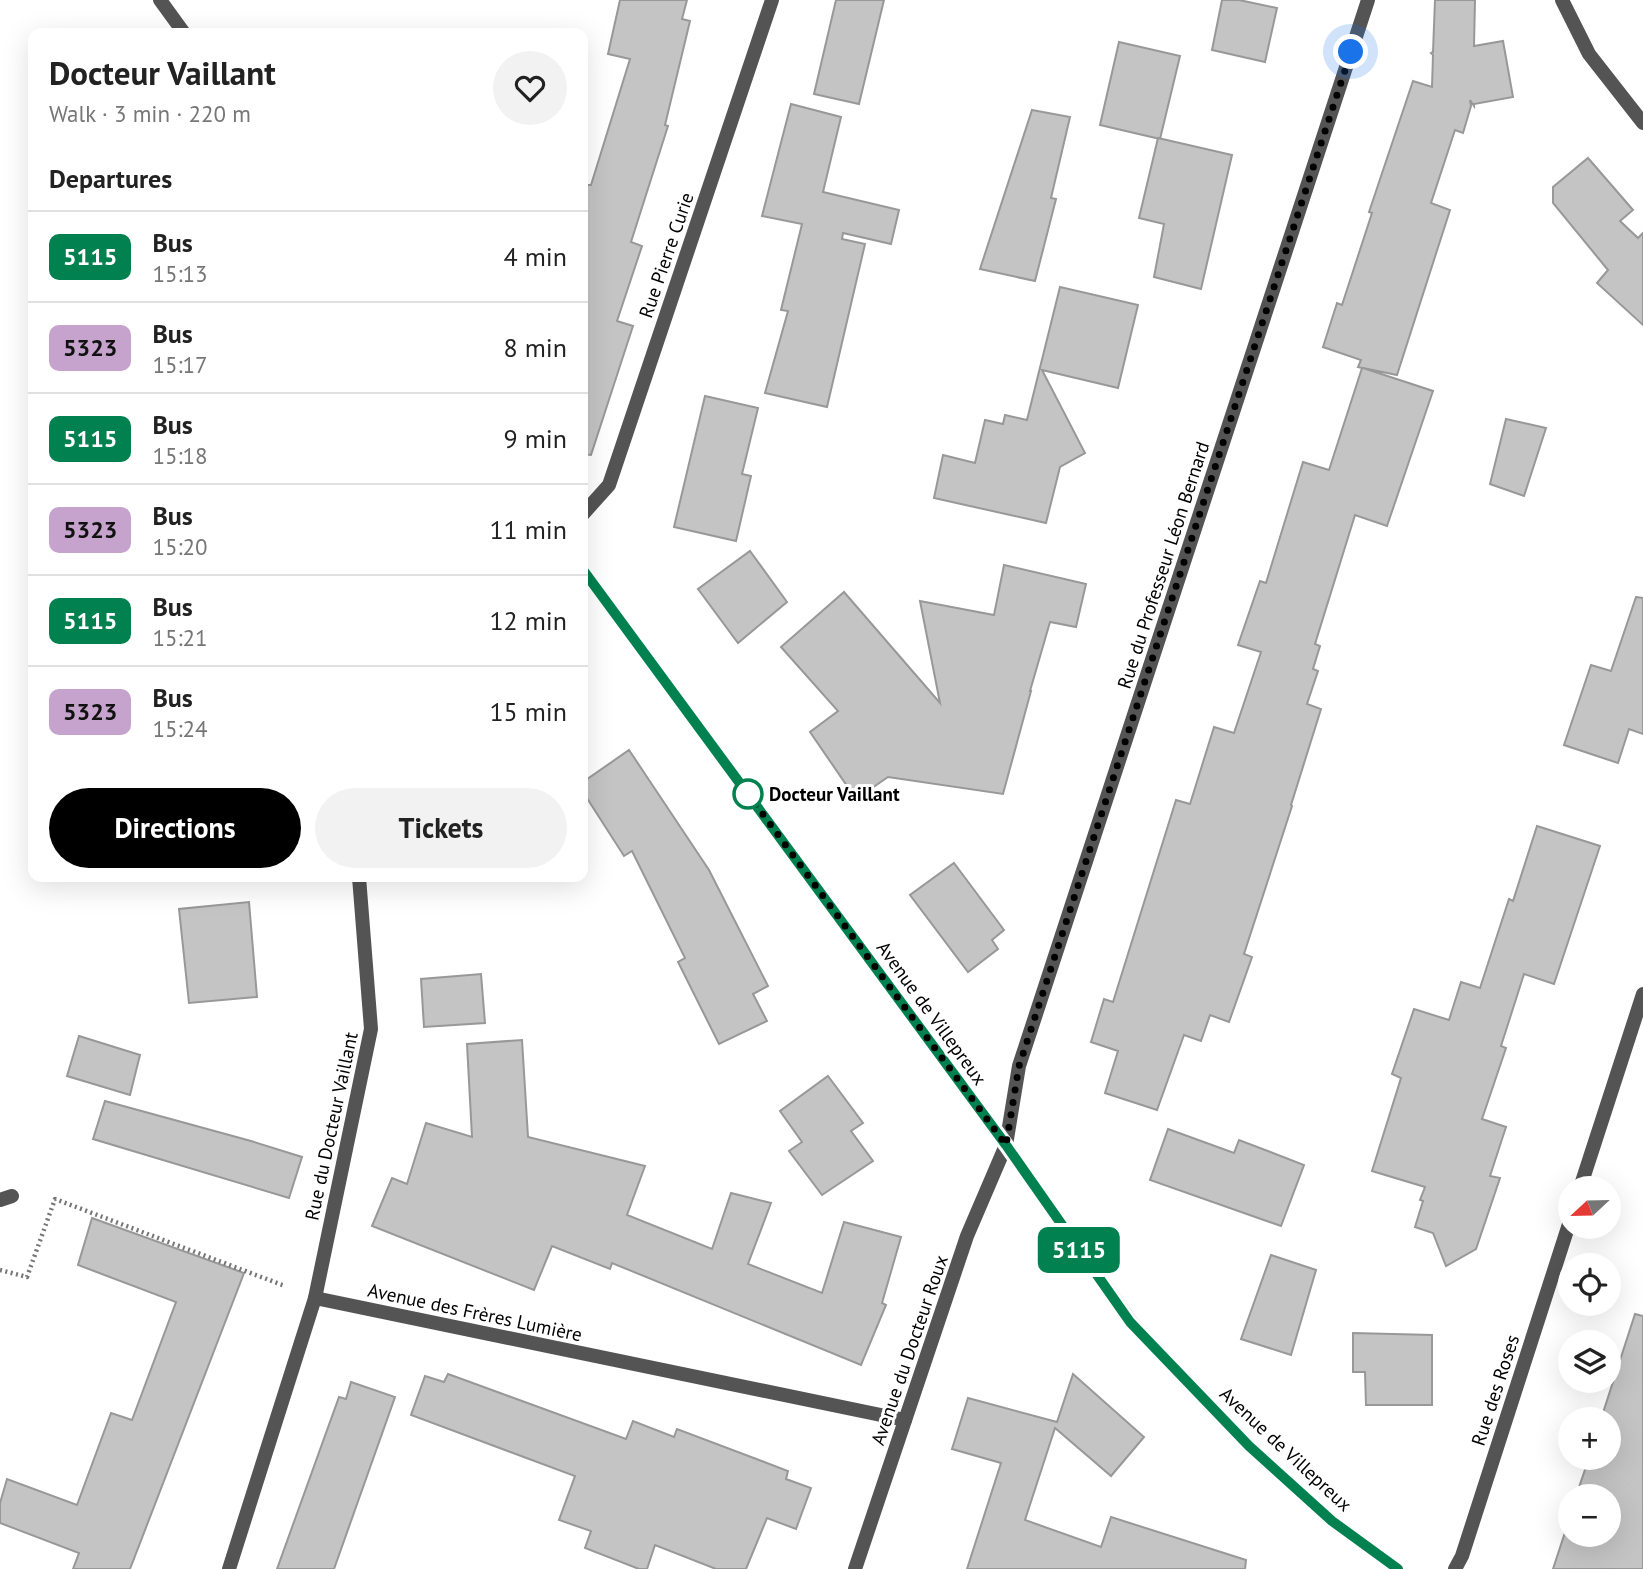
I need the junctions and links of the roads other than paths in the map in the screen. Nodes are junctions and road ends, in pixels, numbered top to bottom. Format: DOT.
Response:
graph roads {
  1 [pos="160,0"];
  2 [pos="772,0"];
  3 [pos="1368,0"];
  4 [pos="1562,0"];
  5 [pos="180,28"];
  6 [pos="1643,123"];
  7 [pos="588,508"];
  8 [pos="588,577"];
  9 [pos="359,882"];
  10 [pos="1643,995"];
  11 [pos="1006,1145"];
  12 [pos="1584,1176"];
  13 [pos="1565,1239"];
  14 [pos="315,1298"];
  15 [pos="905,1420"];
  16 [pos="229,1569"];
  17 [pos="855,1569"];
  18 [pos="1398,1569"];
  19 [pos="1455,1569"];
  1 -- 5 [label="street"];
  2 -- 7 [label="street, Rue Pierre Curie"];
  3 -- 11 [label="street, Rue du Professeur Léon Bernard"];
  4 -- 6 [label="street"];
  8 -- 11 [label="street, Avenue de Villepreux"];
  9 -- 14 [label="street, Rue du Docteur Vaillant"];
  10 -- 12 [label="street"];
  11 -- 15 [label="street, Avenue du Docteur Roux"];
  11 -- 18 [label="street, Avenue de Villepreux"];
  13 -- 19 [label="street, Rue des Roses"];
  14 -- 15 [label="street, Avenue des Frères Lumière"];
  14 -- 16 [label="street"];
  15 -- 17 [label="street, Avenue du Docteur Roux"];
}
